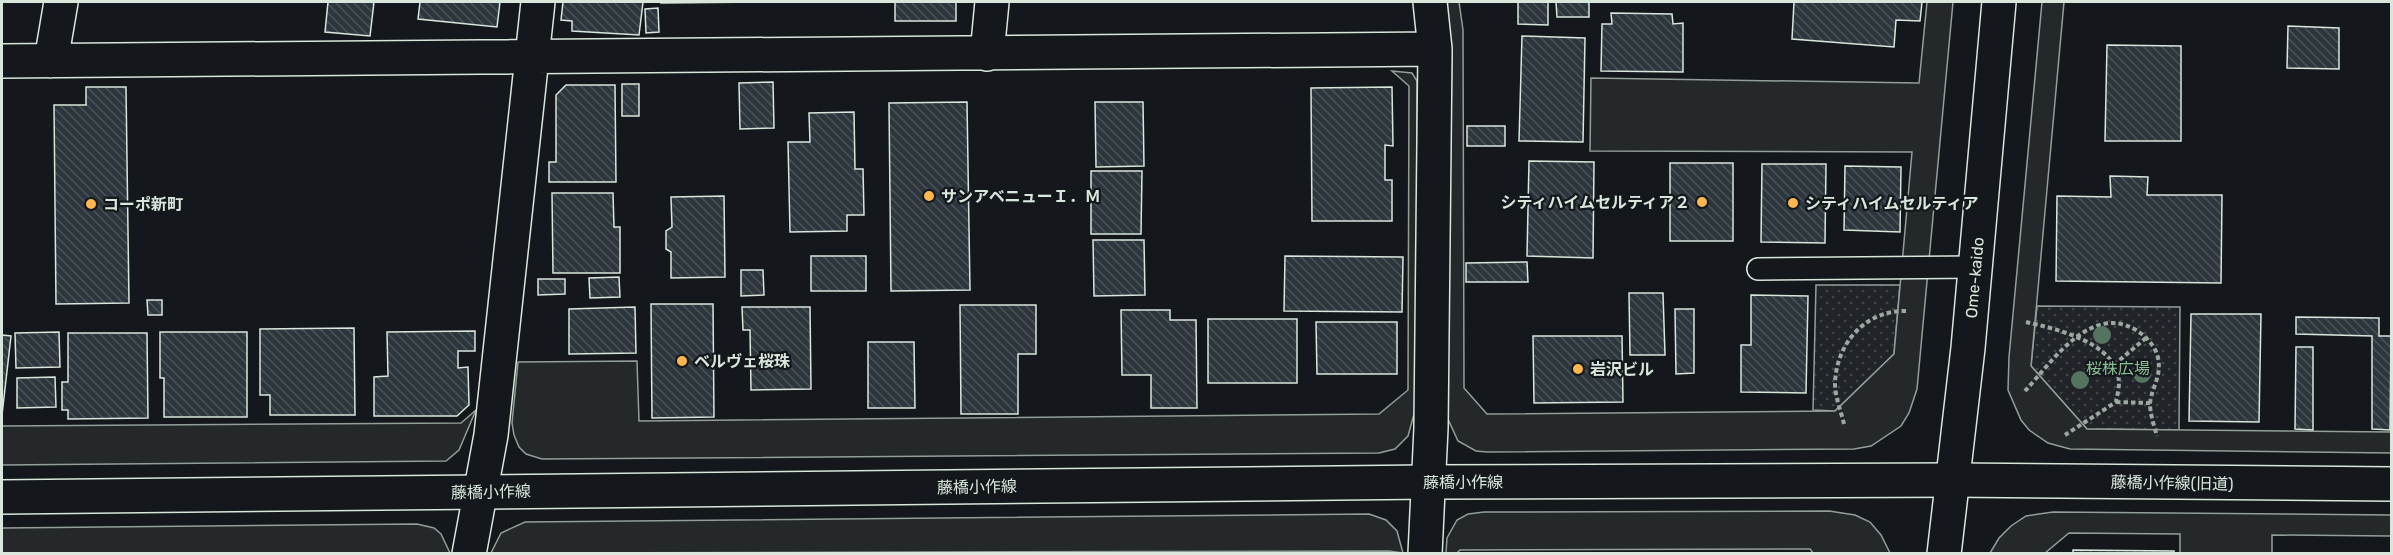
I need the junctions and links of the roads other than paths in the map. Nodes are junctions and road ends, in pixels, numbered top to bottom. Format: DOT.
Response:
graph roads {
  1 [pos="61,2"];
  2 [pos="538,2"];
  3 [pos="992,2"];
  4 [pos="1430,2"];
  5 [pos="1999,2"];
  6 [pos="1435,50"];
  7 [pos="987,54"];
  8 [pos="532,58"];
  9 [pos="2,61"];
  10 [pos="51,61"];
  11 [pos="1976,267"];
  12 [pos="1758,269"];
  13 [pos="1953,480"];
  14 [pos="1428,482"];
  15 [pos="2391,484"];
  16 [pos="480,492"];
  17 [pos="2,497"];
  18 [pos="469,554"];
  19 [pos="1425,554"];
  20 [pos="1944,554"];
  1 -- 10 [label="street"];
  2 -- 8 [label="street"];
  3 -- 7 [label="street"];
  4 -- 6 [label="street"];
  5 -- 11 [label="street, Ome-kaido"];
  6 -- 7 [label="street"];
  6 -- 14 [label="street"];
  7 -- 8 [label="street"];
  8 -- 10 [label="street"];
  8 -- 16 [label="street"];
  9 -- 10 [label="street"];
  11 -- 12 [label="lane"];
  11 -- 13 [label="street, Ome-kaido"];
  13 -- 14 [label="street, 藤橋小作線"];
  13 -- 15 [label="street, 藤橋小作線(旧道)"];
  13 -- 20 [label="street, Ome-kaido"];
  14 -- 16 [label="street, 藤橋小作線"];
  14 -- 19 [label="street"];
  16 -- 17 [label="street, 藤橋小作線"];
  16 -- 18 [label="street"];
}
